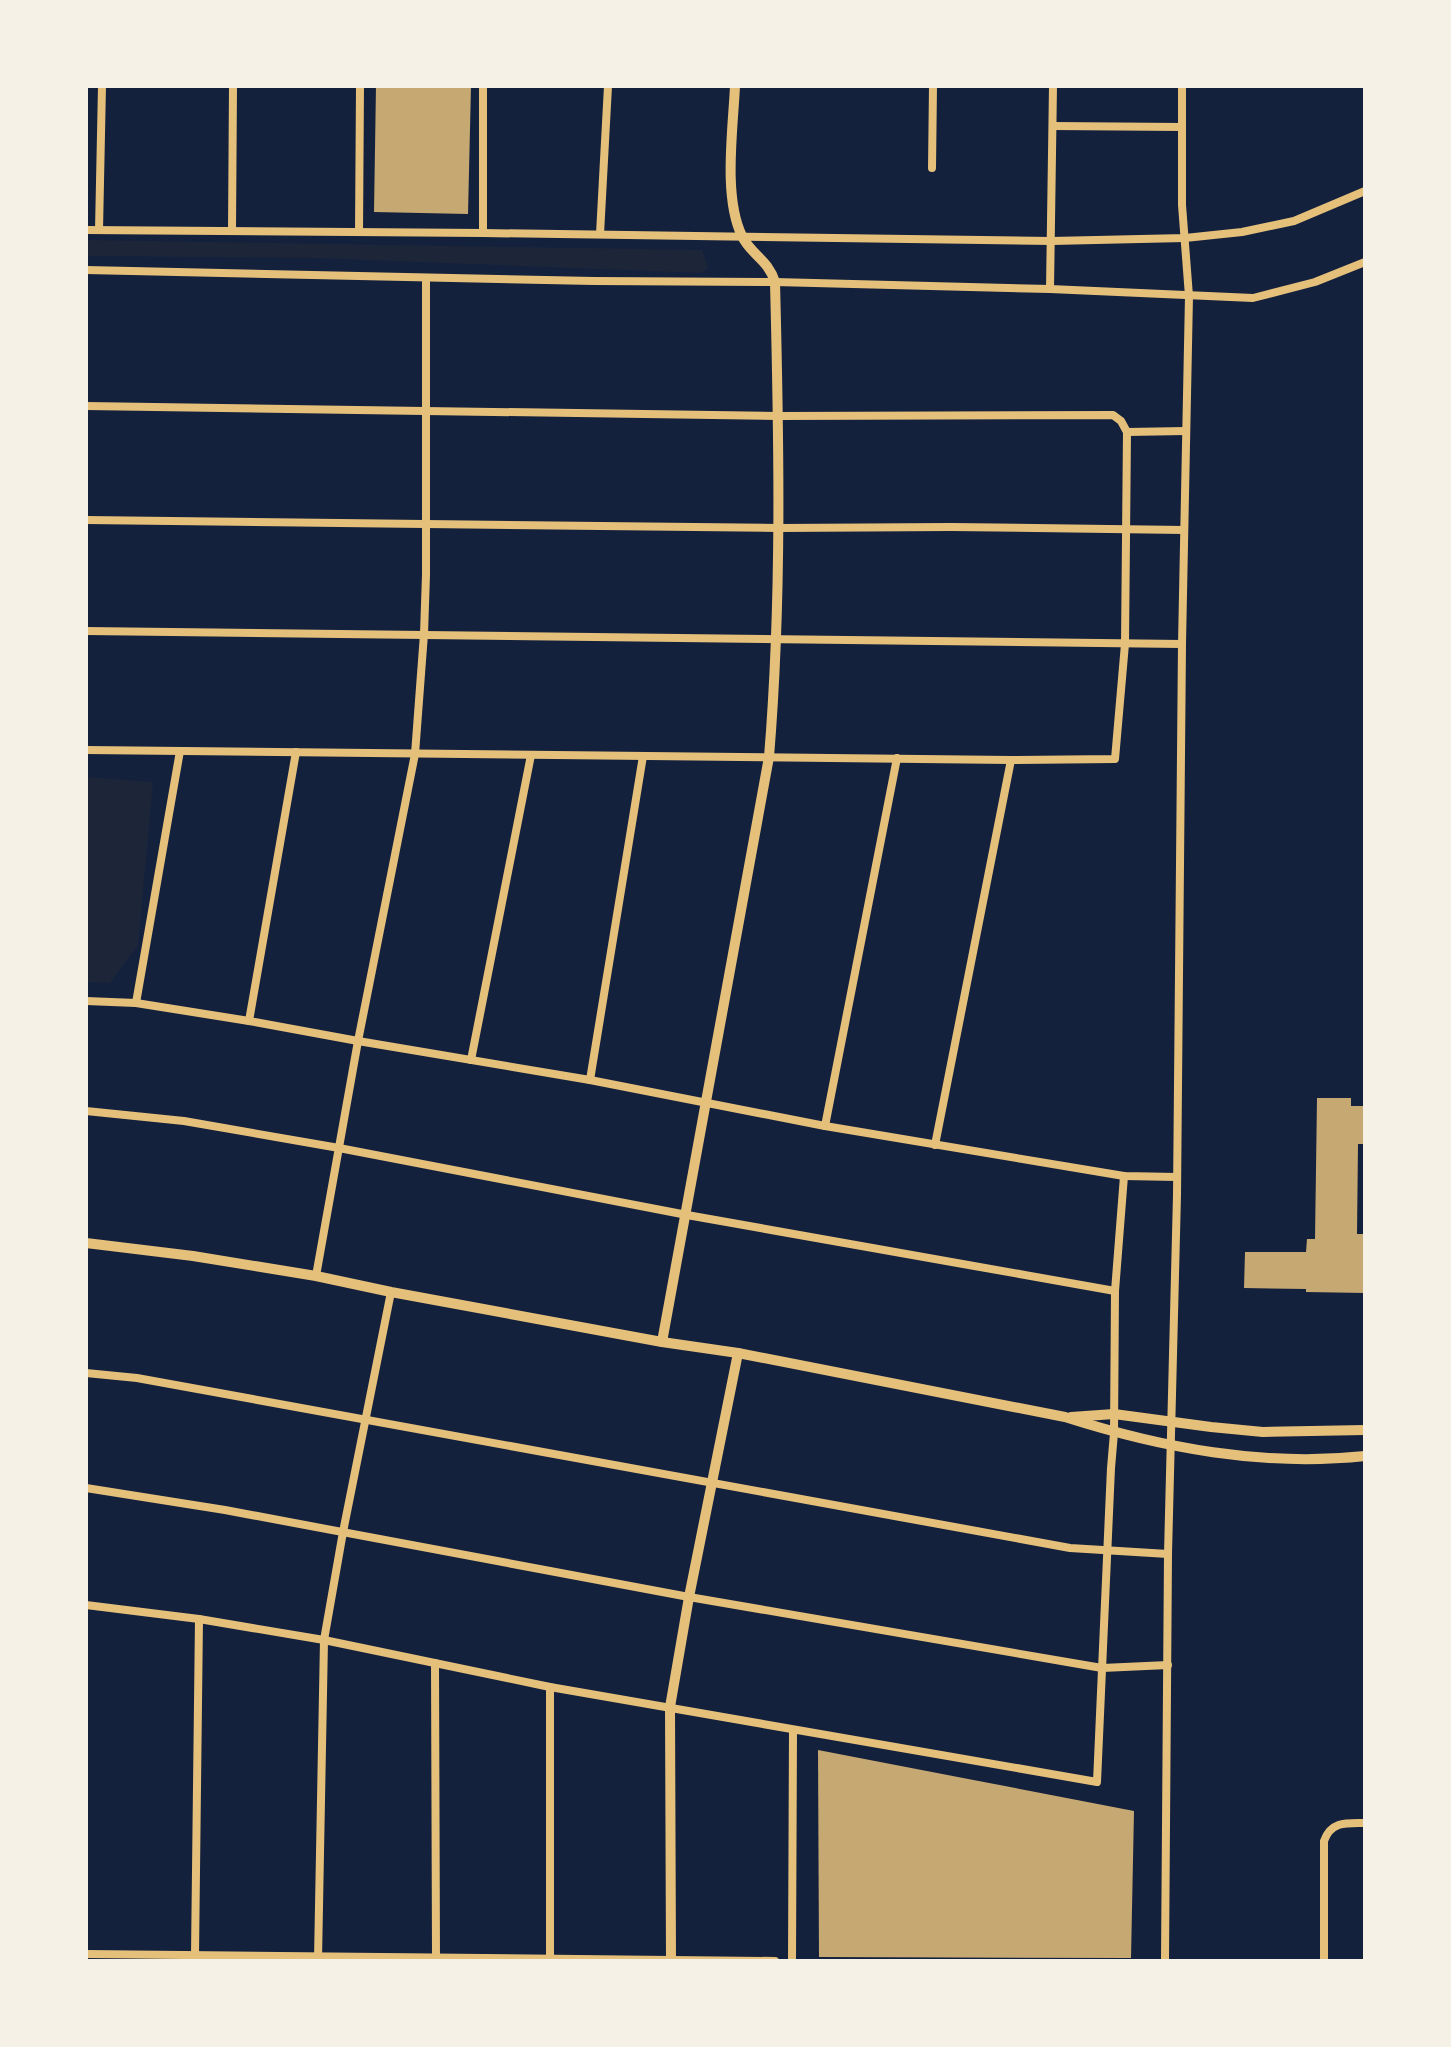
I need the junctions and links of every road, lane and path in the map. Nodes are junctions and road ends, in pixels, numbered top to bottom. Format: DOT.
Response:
graph roads {
  1 [pos="102,86"];
  2 [pos="233,86"];
  3 [pos="360,86"];
  4 [pos="483,86"];
  5 [pos="608,86"];
  6 [pos="735,86"];
  7 [pos="933,86"];
  8 [pos="1053,86"];
  9 [pos="1182,86"];
  10 [pos="1053,126"];
  11 [pos="1182,127"];
  12 [pos="932,168"];
  13 [pos="1365,191"];
  14 [pos="86,230"];
  15 [pos="99,230"];
  16 [pos="232,230"];
  17 [pos="359,232"];
  18 [pos="483,233"];
  19 [pos="600,234"];
  20 [pos="742,236"];
  21 [pos="1185,238"];
  22 [pos="1051,241"];
  23 [pos="1365,262"];
  24 [pos="86,270"];
  25 [pos="426,279"];
  26 [pos="775,282"];
  27 [pos="1050,289"];
  28 [pos="1189,296"];
  29 [pos="86,406"];
  30 [pos="426,411"];
  31 [pos="778,416"];
  32 [pos="1186,431"];
  33 [pos="1127,432"];
  34 [pos="86,520"];
  35 [pos="426,524"];
  36 [pos="778,528"];
  37 [pos="1126,530"];
  38 [pos="1184,530"];
  39 [pos="86,631"];
  40 [pos="424,634"];
  41 [pos="776,638"];
  42 [pos="1125,644"];
  43 [pos="1182,644"];
  44 [pos="86,750"];
  45 [pos="180,751"];
  46 [pos="296,752"];
  47 [pos="415,754"];
  48 [pos="531,755"];
  49 [pos="643,756"];
  50 [pos="769,757"];
  51 [pos="897,758"];
  52 [pos="1011,760"];
  53 [pos="86,1001"];
  54 [pos="136,1003"];
  55 [pos="249,1021"];
  56 [pos="358,1041"];
  57 [pos="471,1060"];
  58 [pos="590,1080"];
  59 [pos="706,1101"];
  60 [pos="86,1111"];
  61 [pos="825,1126"];
  62 [pos="935,1145"];
  63 [pos="339,1148"];
  64 [pos="1124,1176"];
  65 [pos="1177,1177"];
  66 [pos="687,1215"];
  67 [pos="86,1243"];
  68 [pos="316,1276"];
  69 [pos="1115,1291"];
  70 [pos="391,1292"];
  71 [pos="662,1342"];
  72 [pos="738,1353"];
  73 [pos="86,1373"];
  74 [pos="1114,1414"];
  75 [pos="1065,1417"];
  76 [pos="366,1419"];
  77 [pos="1171,1421"];
  78 [pos="1365,1430"];
  79 [pos="1114,1433"];
  80 [pos="1170,1445"];
  81 [pos="1365,1456"];
  82 [pos="713,1482"];
  83 [pos="86,1488"];
  84 [pos="343,1532"];
  85 [pos="1107,1552"];
  86 [pos="1168,1554"];
  87 [pos="689,1597"];
  88 [pos="86,1605"];
  89 [pos="199,1619"];
  90 [pos="324,1640"];
  91 [pos="435,1663"];
  92 [pos="1168,1665"];
  93 [pos="1102,1668"];
  94 [pos="550,1687"];
  95 [pos="670,1707"];
  96 [pos="793,1730"];
  97 [pos="1365,1823"];
  98 [pos="86,1954"];
  99 [pos="195,1955"];
  100 [pos="436,1957"];
  101 [pos="550,1958"];
  102 [pos="318,1959"];
  103 [pos="671,1960"];
  104 [pos="775,1961"];
  105 [pos="792,1961"];
  106 [pos="1165,1961"];
  107 [pos="1324,1961"];
  1 -- 15 [label="street"];
  2 -- 16 [label="street"];
  3 -- 17 [label="street"];
  4 -- 18 [label="street"];
  5 -- 19 [label="street"];
  6 -- 20 [label="street"];
  7 -- 12 [label="street"];
  8 -- 10 [label="street"];
  9 -- 11 [label="street"];
  10 -- 11 [label="street"];
  10 -- 22 [label="street"];
  11 -- 21 [label="street"];
  13 -- 21 [label="street"];
  14 -- 15 [label="street"];
  15 -- 16 [label="street"];
  16 -- 17 [label="street"];
  17 -- 18 [label="street"];
  18 -- 19 [label="street"];
  19 -- 20 [label="street"];
  20 -- 22 [label="street"];
  20 -- 26 [label="street"];
  21 -- 22 [label="street"];
  21 -- 28 [label="street"];
  22 -- 27 [label="street"];
  23 -- 28 [label="street"];
  24 -- 25 [label="street"];
  25 -- 26 [label="street"];
  25 -- 30 [label="street"];
  26 -- 27 [label="street"];
  26 -- 31 [label="street"];
  27 -- 28 [label="street"];
  28 -- 32 [label="street"];
  29 -- 30 [label="street"];
  30 -- 31 [label="street"];
  30 -- 35 [label="street"];
  31 -- 33 [label="street"];
  31 -- 36 [label="street"];
  32 -- 33 [label="street"];
  32 -- 38 [label="street"];
  33 -- 37 [label="street"];
  34 -- 35 [label="street"];
  35 -- 36 [label="street"];
  35 -- 40 [label="street"];
  36 -- 37 [label="street"];
  36 -- 41 [label="street"];
  37 -- 38 [label="street"];
  37 -- 42 [label="street"];
  38 -- 43 [label="street"];
  39 -- 40 [label="street"];
  40 -- 41 [label="street"];
  40 -- 47 [label="street"];
  41 -- 42 [label="street"];
  41 -- 50 [label="street"];
  42 -- 43 [label="street"];
  42 -- 52 [label="street"];
  43 -- 65 [label="street"];
  44 -- 45 [label="street"];
  45 -- 46 [label="street"];
  45 -- 54 [label="street"];
  46 -- 47 [label="street"];
  46 -- 55 [label="street"];
  47 -- 48 [label="street"];
  47 -- 56 [label="street"];
  48 -- 49 [label="street"];
  48 -- 57 [label="street"];
  49 -- 50 [label="street"];
  49 -- 58 [label="street"];
  50 -- 51 [label="street"];
  50 -- 59 [label="street"];
  51 -- 52 [label="street"];
  51 -- 61 [label="street"];
  52 -- 62 [label="street"];
  53 -- 54 [label="street"];
  54 -- 55 [label="street"];
  55 -- 56 [label="street"];
  56 -- 57 [label="street"];
  56 -- 63 [label="street"];
  57 -- 58 [label="street"];
  58 -- 59 [label="street"];
  59 -- 61 [label="street"];
  59 -- 66 [label="street"];
  60 -- 63 [label="street"];
  61 -- 62 [label="street"];
  62 -- 64 [label="street"];
  63 -- 66 [label="street"];
  63 -- 68 [label="street"];
  64 -- 65 [label="street"];
  64 -- 69 [label="street"];
  65 -- 77 [label="street"];
  66 -- 69 [label="street"];
  66 -- 71 [label="street"];
  67 -- 68 [label="street"];
  68 -- 70 [label="street"];
  69 -- 74 [label="street"];
  70 -- 71 [label="street"];
  70 -- 76 [label="street"];
  71 -- 72 [label="street"];
  72 -- 75 [label="street"];
  72 -- 82 [label="street"];
  73 -- 76 [label="street"];
  74 -- 75 [label="street"];
  74 -- 77 [label="street"];
  74 -- 79 [label="street"];
  75 -- 79 [label="street"];
  76 -- 82 [label="street"];
  76 -- 84 [label="street"];
  77 -- 78 [label="street"];
  77 -- 80 [label="street"];
  79 -- 80 [label="street"];
  79 -- 85 [label="street"];
  80 -- 81 [label="street"];
  80 -- 86 [label="street"];
  82 -- 85 [label="street"];
  82 -- 87 [label="street"];
  83 -- 84 [label="street"];
  84 -- 87 [label="street"];
  84 -- 90 [label="street"];
  85 -- 86 [label="street"];
  85 -- 93 [label="street"];
  86 -- 92 [label="street"];
  87 -- 93 [label="street"];
  87 -- 95 [label="street"];
  88 -- 89 [label="street"];
  89 -- 90 [label="street"];
  89 -- 99 [label="street"];
  90 -- 91 [label="street"];
  90 -- 102 [label="street"];
  91 -- 94 [label="street"];
  91 -- 100 [label="street"];
  92 -- 93 [label="street"];
  92 -- 106 [label="street"];
  93 -- 96 [label="street"];
  94 -- 95 [label="street"];
  94 -- 101 [label="street"];
  95 -- 96 [label="street"];
  95 -- 103 [label="street"];
  96 -- 105 [label="street"];
  97 -- 107 [label="street"];
  98 -- 99 [label="street"];
  99 -- 102 [label="street"];
  100 -- 101 [label="street"];
  100 -- 102 [label="street"];
  101 -- 103 [label="street"];
  103 -- 104 [label="street"];
}
